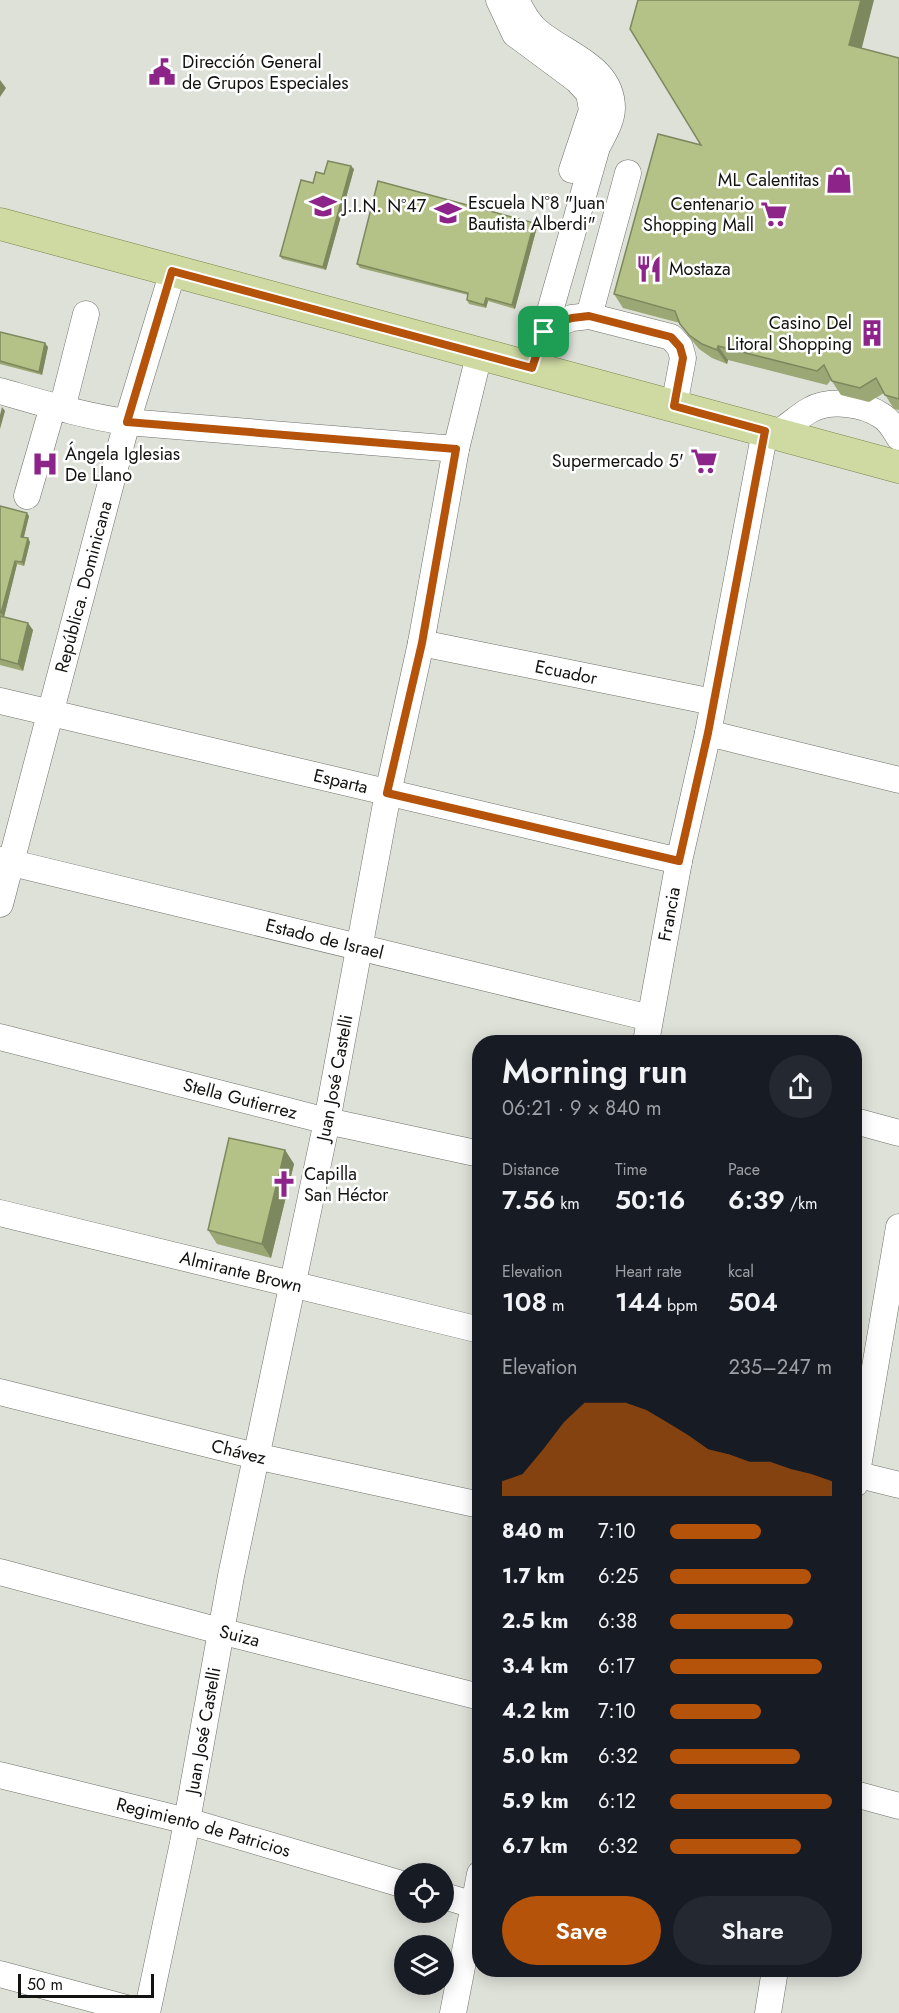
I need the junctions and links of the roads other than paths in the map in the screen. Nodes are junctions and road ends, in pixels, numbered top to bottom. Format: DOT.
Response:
graph roads {
  1 [pos="499,0"];
  2 [pos="516,0"];
  3 [pos="628,173"];
  4 [pos="0,224"];
  5 [pos="172,271"];
  6 [pos="86,314"];
  7 [pos="589,316"];
  8 [pos="544,332"];
  9 [pos="479,355"];
  10 [pos="525,366"];
  11 [pos="0,391"];
  12 [pos="674,406"];
  13 [pos="58,408"];
  14 [pos="127,422"];
  15 [pos="771,433"];
  16 [pos="899,437"];
  17 [pos="456,449"];
  18 [pos="899,467"];
  19 [pos="27,496"];
  20 [pos="422,643"];
  21 [pos="0,701"];
  22 [pos="713,702"];
  23 [pos="51,714"];
  24 [pos="708,733"];
  25 [pos="899,780"];
  26 [pos="387,793"];
  27 [pos="6,861"];
  28 [pos="679,861"];
  29 [pos="0,904"];
  30 [pos="358,946"];
  31 [pos="648,1030"];
  32 [pos="0,1037"];
  33 [pos="327,1121"];
  34 [pos="862,1123"];
  35 [pos="899,1133"];
  36 [pos="472,1152"];
  37 [pos="0,1213"];
  38 [pos="899,1227"];
  39 [pos="293,1284"];
  40 [pos="472,1328"];
  41 [pos="0,1392"];
  42 [pos="862,1442"];
  43 [pos="255,1456"];
  44 [pos="862,1478"];
  45 [pos="899,1485"];
  46 [pos="472,1503"];
  47 [pos="0,1572"];
  48 [pos="220,1631"];
  49 [pos="472,1695"];
  50 [pos="0,1775"];
  51 [pos="862,1796"];
  52 [pos="899,1806"];
  53 [pos="187,1821"];
  54 [pos="394,1882"];
  55 [pos="454,1899"];
  56 [pos="472,1904"];
  57 [pos="472,1915"];
  58 [pos="0,1974"];
  59 [pos="774,1977"];
  60 [pos="146,2013"];
  61 [pos="453,2013"];
  62 [pos="768,2013"];
  1 -- 10 [label="street"];
  2 -- 8 [label="street"];
  3 -- 7 [label="street"];
  4 -- 5 [label="main road"];
  5 -- 9 [label="main road"];
  5 -- 14 [label="street, República. Dominicana"];
  6 -- 13 [label="street"];
  7 -- 8 [label="street"];
  7 -- 12 [label="street"];
  8 -- 10 [label="street"];
  9 -- 10 [label="main road"];
  9 -- 17 [label="street, Juan José Castelli"];
  10 -- 12 [label="main road"];
  11 -- 13 [label="street"];
  12 -- 15 [label="main road"];
  13 -- 14 [label="street"];
  13 -- 19 [label="street"];
  14 -- 17 [label="street"];
  14 -- 23 [label="street, República. Dominicana"];
  15 -- 16 [label="street"];
  15 -- 18 [label="main road"];
  15 -- 22 [label="street, Francia"];
  17 -- 20 [label="street, Juan José Castelli"];
  20 -- 22 [label="street, Ecuador"];
  20 -- 26 [label="street, Juan José Castelli"];
  21 -- 23 [label="street, Esparta"];
  22 -- 24 [label="street, Francia"];
  23 -- 26 [label="street, Esparta"];
  23 -- 27 [label="street, República. Dominicana"];
  24 -- 25 [label="street"];
  24 -- 28 [label="street, Francia"];
  26 -- 28 [label="street, Esparta"];
  26 -- 30 [label="street, Juan José Castelli"];
  27 -- 29 [label="street, República. Dominicana"];
  27 -- 30 [label="street, Estado de Israel"];
  28 -- 31 [label="street, Francia"];
  30 -- 31 [label="street, Estado de Israel"];
  30 -- 33 [label="street, Juan José Castelli"];
  32 -- 33 [label="street, Stella Gutierrez"];
  33 -- 36 [label="street, Stella Gutierrez"];
  33 -- 39 [label="street, Juan José Castelli"];
  34 -- 35 [label="street"];
  37 -- 39 [label="street, Almirante Brown"];
  38 -- 42 [label="street"];
  39 -- 40 [label="street, Almirante Brown"];
  39 -- 43 [label="street, Juan José Castelli"];
  41 -- 43 [label="street, Chávez"];
  43 -- 46 [label="street, Chávez"];
  43 -- 48 [label="street, Juan José Castelli"];
  44 -- 45 [label="street"];
  47 -- 48 [label="street, Suiza"];
  48 -- 49 [label="street, Suiza"];
  48 -- 53 [label="street, Juan José Castelli"];
  50 -- 53 [label="street, Regimiento de Patricios"];
  51 -- 52 [label="street"];
  53 -- 54 [label="street, Regimiento de Patricios"];
  53 -- 60 [label="street, Juan José Castelli"];
  55 -- 56 [label="street"];
  57 -- 61 [label="street"];
  58 -- 60 [label="street"];
  59 -- 62 [label="street"];
}
